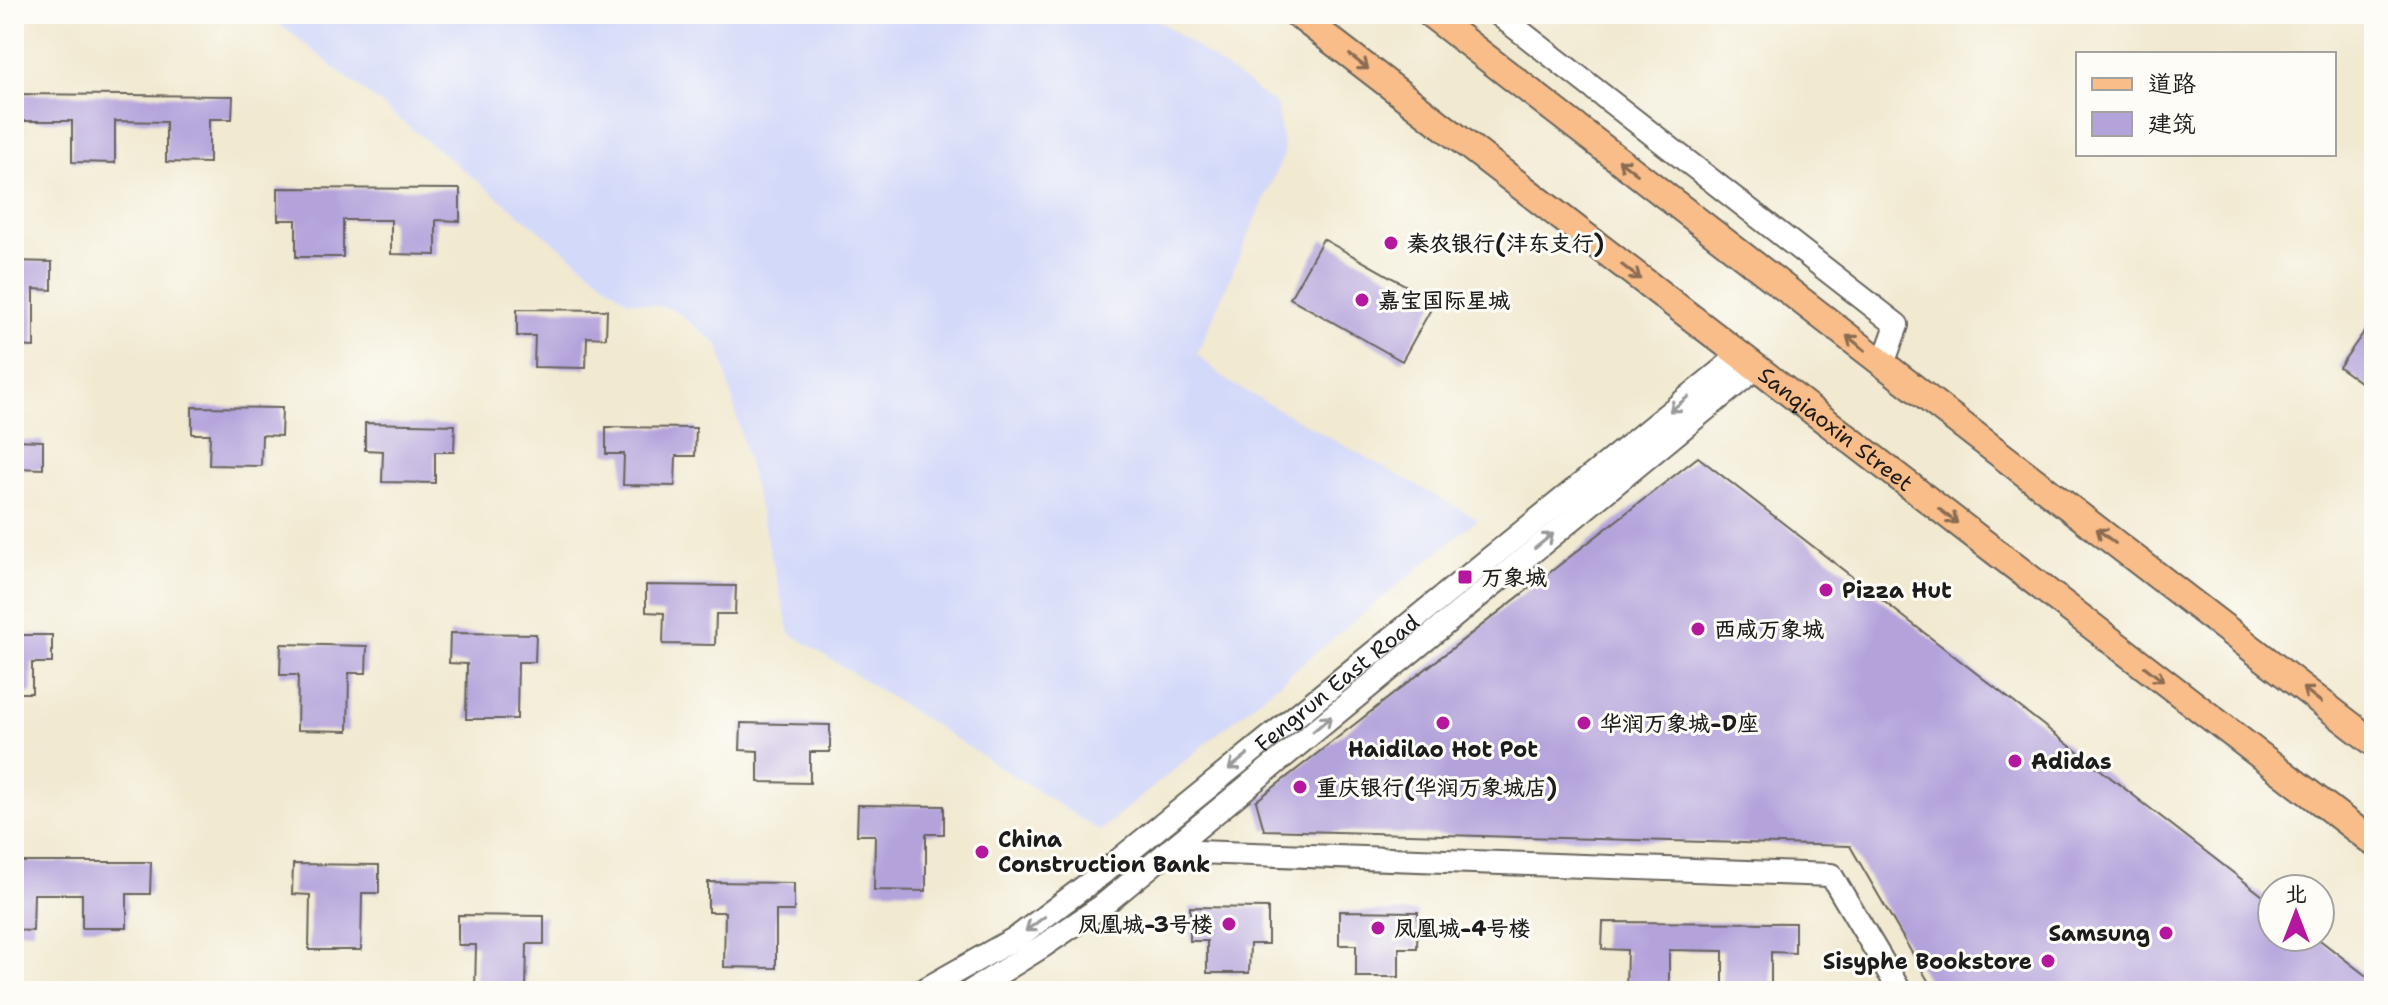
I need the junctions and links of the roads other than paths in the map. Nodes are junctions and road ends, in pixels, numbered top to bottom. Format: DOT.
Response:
graph roads {
  1 [pos="1297,14"];
  2 [pos="1430,14"];
  3 [pos="1498,14"];
  4 [pos="1748,362"];
  5 [pos="1883,364"];
  6 [pos="2374,743"];
  7 [pos="2374,843"];
  8 [pos="1168,851"];
  9 [pos="922,991"];
  10 [pos="971,991"];
  11 [pos="1900,991"];
  1 -- 4 [label="main road, Sanqiaoxin Street, one-way"];
  5 -- 2 [label="main road, one-way"];
  3 -- 5 [label="street"];
  4 -- 7 [label="main road, Sanqiaoxin Street, one-way"];
  8 -- 4 [label="street, Fengrun East Road, one-way"];
  4 -- 9 [label="street, Fengrun East Road, one-way"];
  6 -- 5 [label="main road, one-way"];
  8 -- 10 [label="street, Fengrun East Road"];
  8 -- 11 [label="street"];
}
